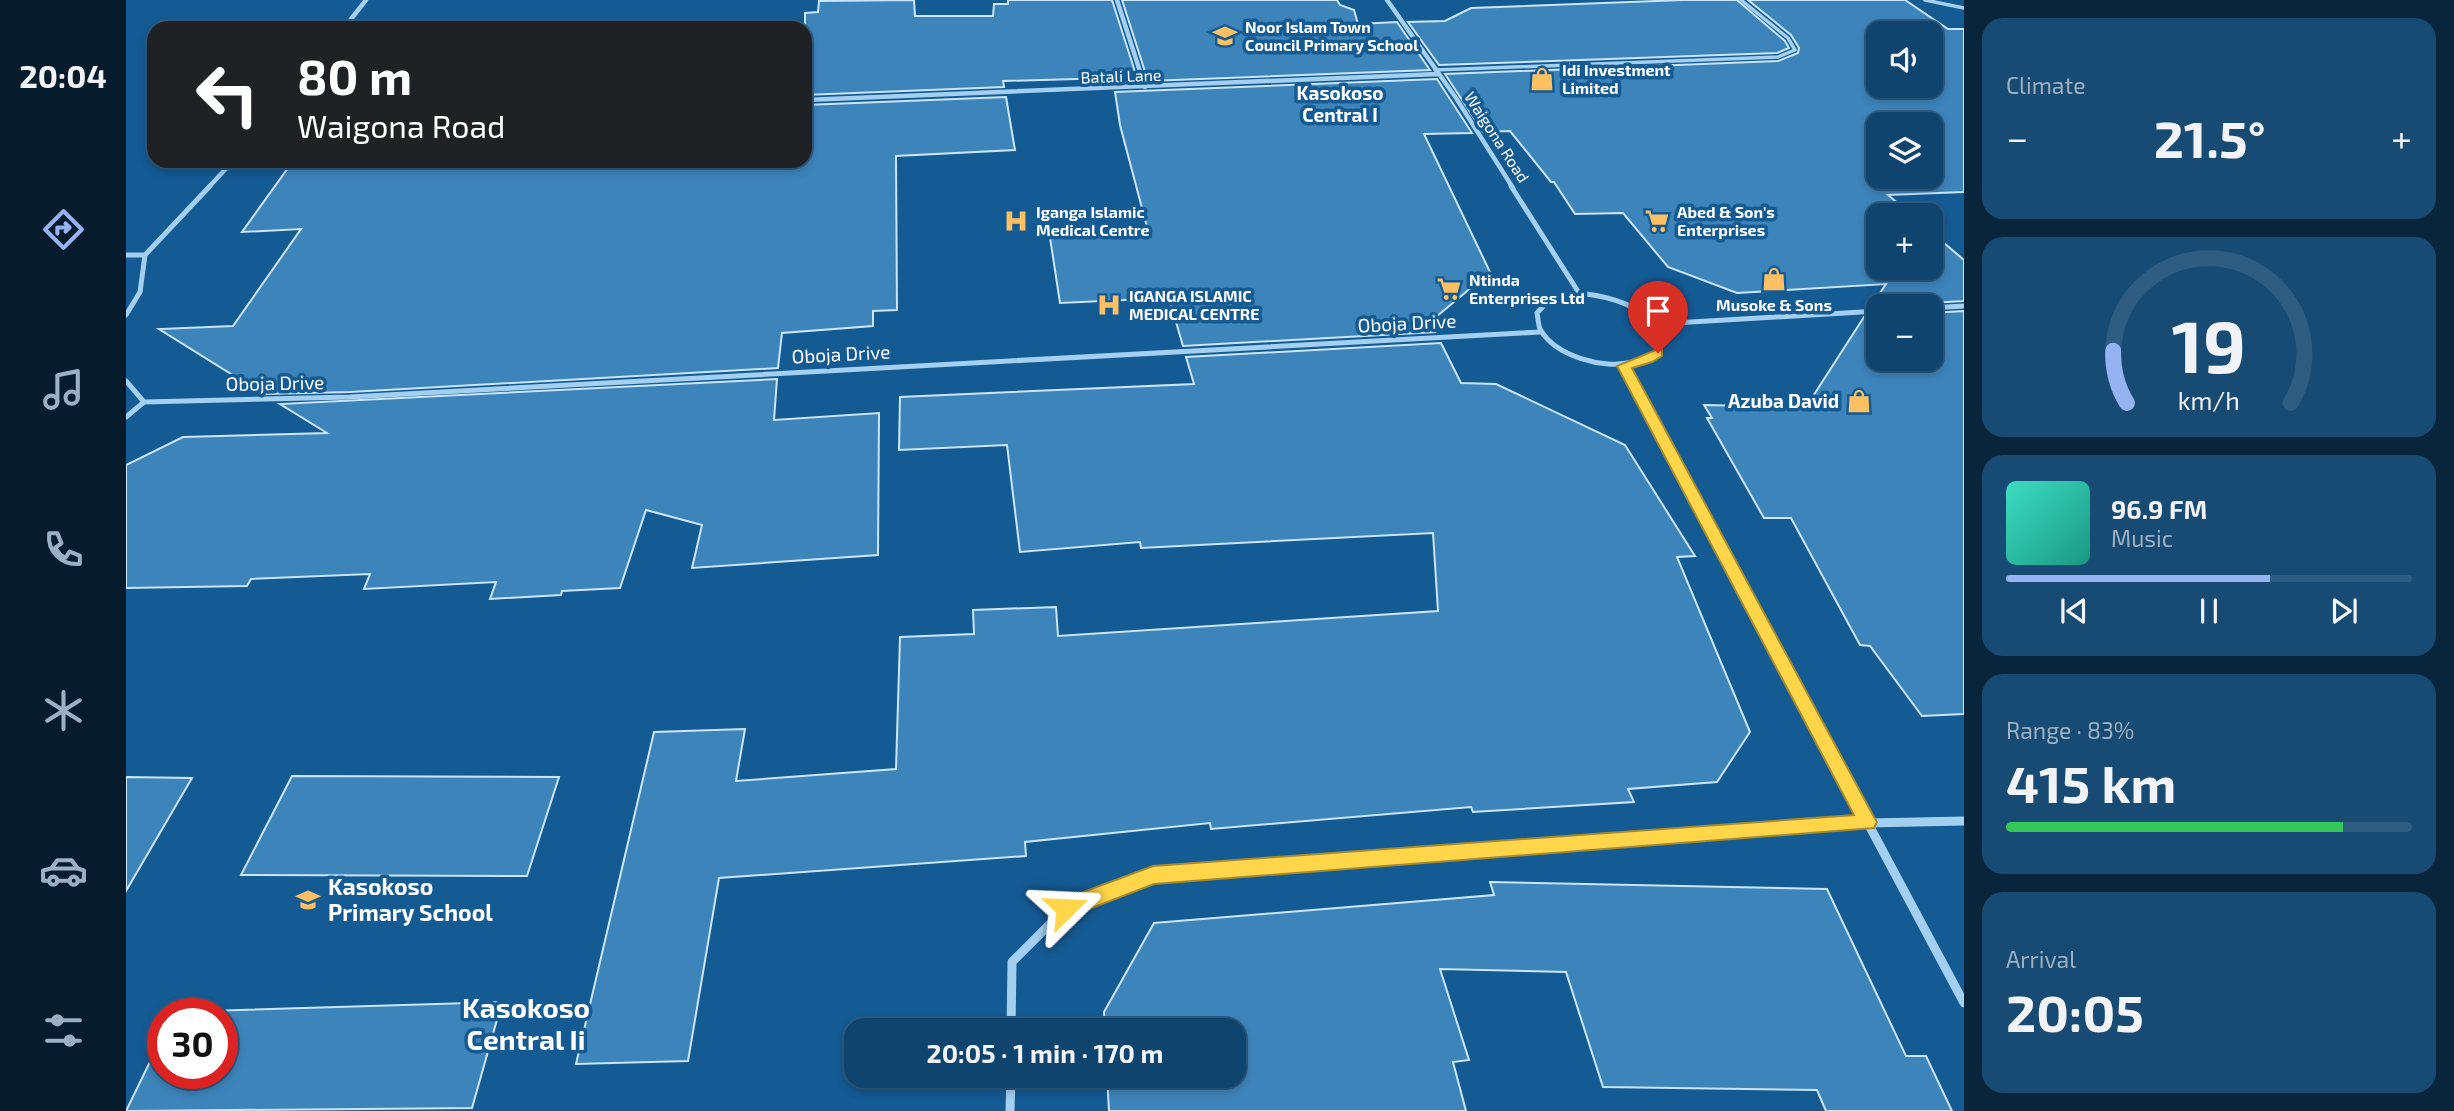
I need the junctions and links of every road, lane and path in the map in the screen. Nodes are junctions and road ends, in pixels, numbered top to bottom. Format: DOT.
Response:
graph roads {
  1 [pos="366,0"];
  2 [pos="1117,0"];
  3 [pos="1387,0"];
  4 [pos="1741,0"];
  5 [pos="1925,0"];
  6 [pos="1964,8"];
  7 [pos="350,21"];
  8 [pos="1437,72"];
  9 [pos="1145,87"];
  10 [pos="812,100"];
  11 [pos="226,168"];
  12 [pos="229,168"];
  13 [pos="223,171"];
  14 [pos="126,255"];
  15 [pos="145,255"];
  16 [pos="1579,293"];
  17 [pos="1964,306"];
  18 [pos="1943,307"];
  19 [pos="1866,312"];
  20 [pos="126,315"];
  21 [pos="1657,324"];
  22 [pos="1540,332"];
  23 [pos="1624,366"];
  24 [pos="126,381"];
  25 [pos="144,402"];
  26 [pos="126,417"];
  27 [pos="1964,821"];
  28 [pos="1868,822"];
  29 [pos="1964,1003"];
  30 [pos="1011,1018"];
  31 [pos="1011,1088"];
  32 [pos="1010,1111"];
  1 -- 7 [label="street"];
  2 -- 9 [label="street"];
  3 -- 8 [label="street, Waigona Road"];
  4 -- 8 [label="lane"];
  5 -- 6 [label="lane"];
  8 -- 9 [label="street, Batali Lane"];
  8 -- 16 [label="street, Waigona Road"];
  9 -- 10 [label="street, Batali Lane"];
  11 -- 13 [label="street"];
  12 -- 13 [label="street"];
  13 -- 15 [label="street"];
  14 -- 15 [label="street"];
  15 -- 20 [label="street"];
  16 -- 21 [label="street"];
  16 -- 22 [label="street"];
  17 -- 18 [label="street"];
  19 -- 21 [label="street"];
  21 -- 23 [label="street"];
  22 -- 23 [label="street"];
  22 -- 25 [label="street, Oboja Drive"];
  23 -- 28 [label="street"];
  24 -- 25 [label="street"];
  25 -- 26 [label="street"];
  27 -- 28 [label="street"];
  28 -- 29 [label="street"];
  28 -- 30 [label="street"];
  31 -- 32 [label="street"];
}
